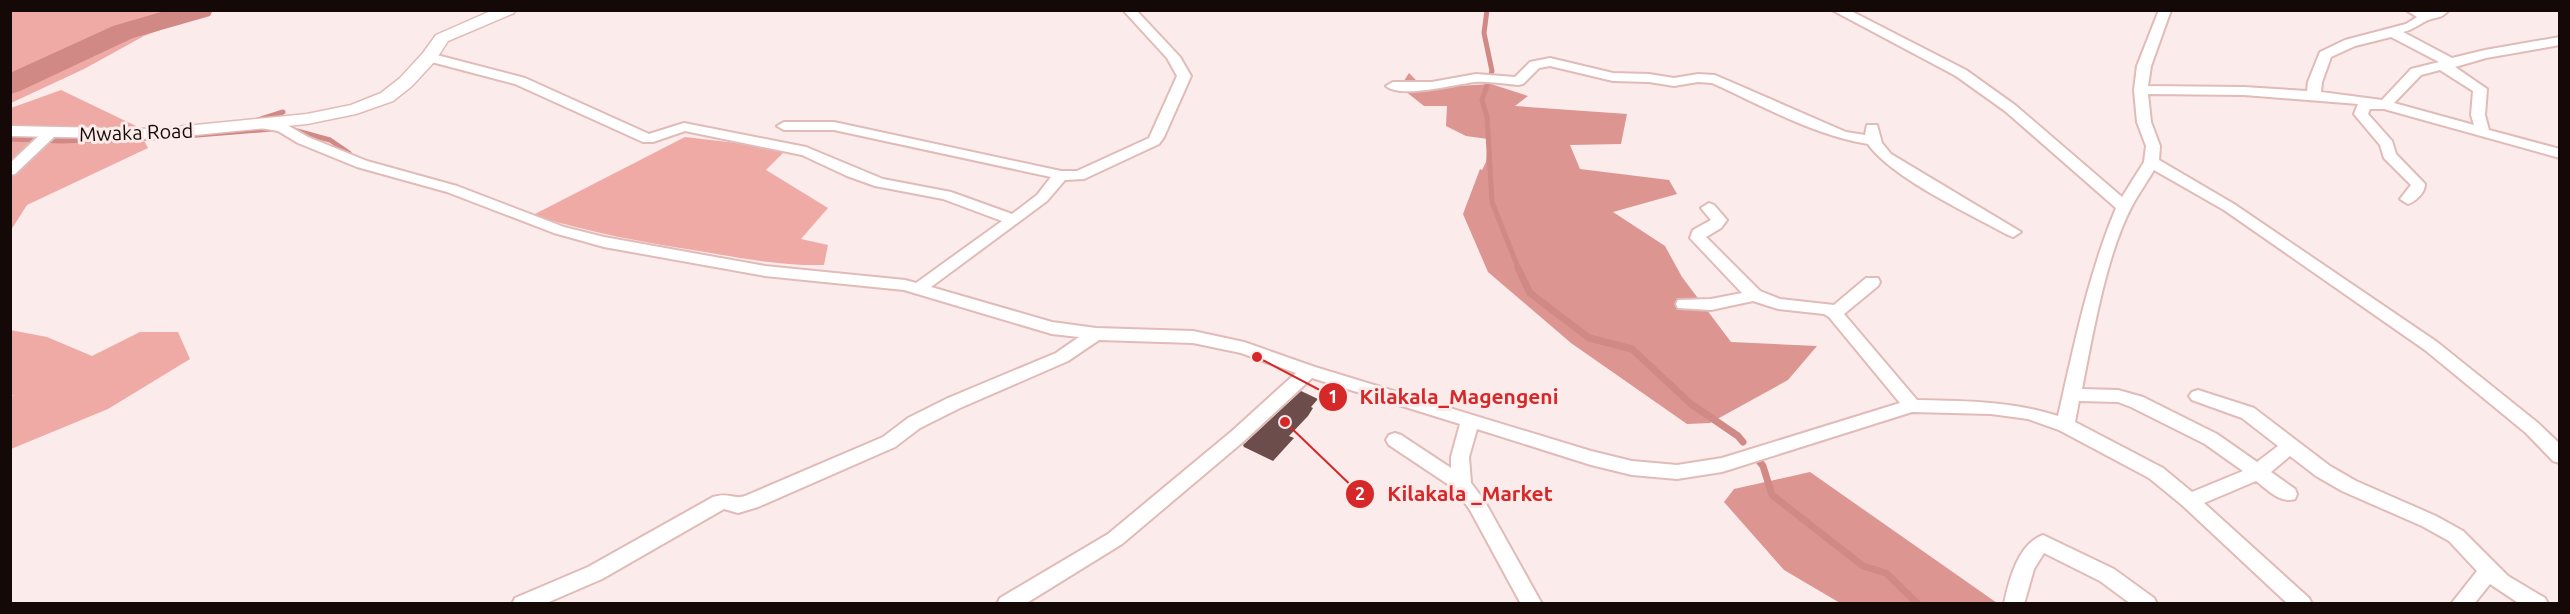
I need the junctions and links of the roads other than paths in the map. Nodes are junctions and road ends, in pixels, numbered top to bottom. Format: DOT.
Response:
graph roads {
  1 [pos="508,10"];
  2 [pos="1129,10"];
  3 [pos="1838,10"];
  4 [pos="2165,10"];
  5 [pos="2443,10"];
  6 [pos="2419,13"];
  7 [pos="2395,32"];
  8 [pos="2559,41"];
  9 [pos="429,57"];
  10 [pos="2448,64"];
  11 [pos="1393,86"];
  12 [pos="2141,90"];
  13 [pos="2314,95"];
  14 [pos="2385,105"];
  15 [pos="261,124"];
  16 [pos="784,126"];
  17 [pos="10,131"];
  18 [pos="50,133"];
  19 [pos="2483,133"];
  20 [pos="2559,154"];
  21 [pos="2151,162"];
  22 [pos="10,171"];
  23 [pos="1061,175"];
  24 [pos="2408,199"];
  25 [pos="2124,207"];
  26 [pos="1709,208"];
  27 [pos="1014,220"];
  28 [pos="2013,232"];
  29 [pos="1872,282"];
  30 [pos="918,289"];
  31 [pos="1754,295"];
  32 [pos="1684,304"];
  33 [pos="1835,313"];
  34 [pos="1096,334"];
  35 [pos="1309,371"];
  36 [pos="2072,395"];
  37 [pos="2198,396"];
  38 [pos="1912,406"];
  39 [pos="1470,420"];
  40 [pos="2065,425"];
  41 [pos="1395,440"];
  42 [pos="2289,446"];
  43 [pos="2559,456"];
  44 [pos="2259,472"];
  45 [pos="1462,484"];
  46 [pos="2288,494"];
  47 [pos="2190,500"];
  48 [pos="2489,571"];
  49 [pos="522,603"];
  50 [pos="1007,603"];
  51 [pos="1532,603"];
  52 [pos="2014,603"];
  53 [pos="2147,603"];
  54 [pos="2302,603"];
  55 [pos="2461,603"];
  56 [pos="2538,603"];
  1 -- 9 [label="street, Mwaka Road"];
  2 -- 23 [label="street"];
  3 -- 25 [label="street"];
  4 -- 12 [label="street"];
  5 -- 6 [label="street"];
  6 -- 7 [label="street"];
  7 -- 10 [label="street"];
  7 -- 13 [label="street"];
  8 -- 10 [label="street"];
  9 -- 15 [label="street, Mwaka Road"];
  9 -- 27 [label="street"];
  10 -- 14 [label="street"];
  10 -- 19 [label="street"];
  11 -- 28 [label="street"];
  12 -- 13 [label="street"];
  12 -- 21 [label="street"];
  13 -- 14 [label="street"];
  14 -- 19 [label="street"];
  14 -- 24 [label="street"];
  15 -- 18 [label="street, Mwaka Road"];
  15 -- 30 [label="street"];
  16 -- 23 [label="street"];
  17 -- 18 [label="street, Mwaka Road"];
  18 -- 22 [label="street"];
  19 -- 20 [label="street"];
  21 -- 25 [label="street"];
  21 -- 43 [label="street"];
  23 -- 27 [label="street"];
  25 -- 36 [label="street"];
  26 -- 31 [label="street"];
  27 -- 30 [label="street"];
  29 -- 33 [label="street"];
  30 -- 34 [label="street"];
  31 -- 32 [label="street"];
  31 -- 33 [label="street"];
  33 -- 38 [label="street"];
  34 -- 35 [label="street"];
  34 -- 49 [label="street"];
  35 -- 39 [label="street"];
  35 -- 50 [label="street"];
  36 -- 40 [label="street"];
  36 -- 44 [label="street"];
  37 -- 42 [label="street"];
  38 -- 39 [label="street"];
  38 -- 40 [label="street"];
  39 -- 45 [label="street"];
  40 -- 47 [label="street"];
  41 -- 45 [label="street"];
  42 -- 44 [label="street"];
  42 -- 48 [label="street"];
  44 -- 46 [label="street"];
  44 -- 47 [label="street"];
  45 -- 51 [label="street"];
  47 -- 54 [label="street"];
  48 -- 55 [label="street"];
  48 -- 56 [label="street"];
  52 -- 53 [label="street"];
}
